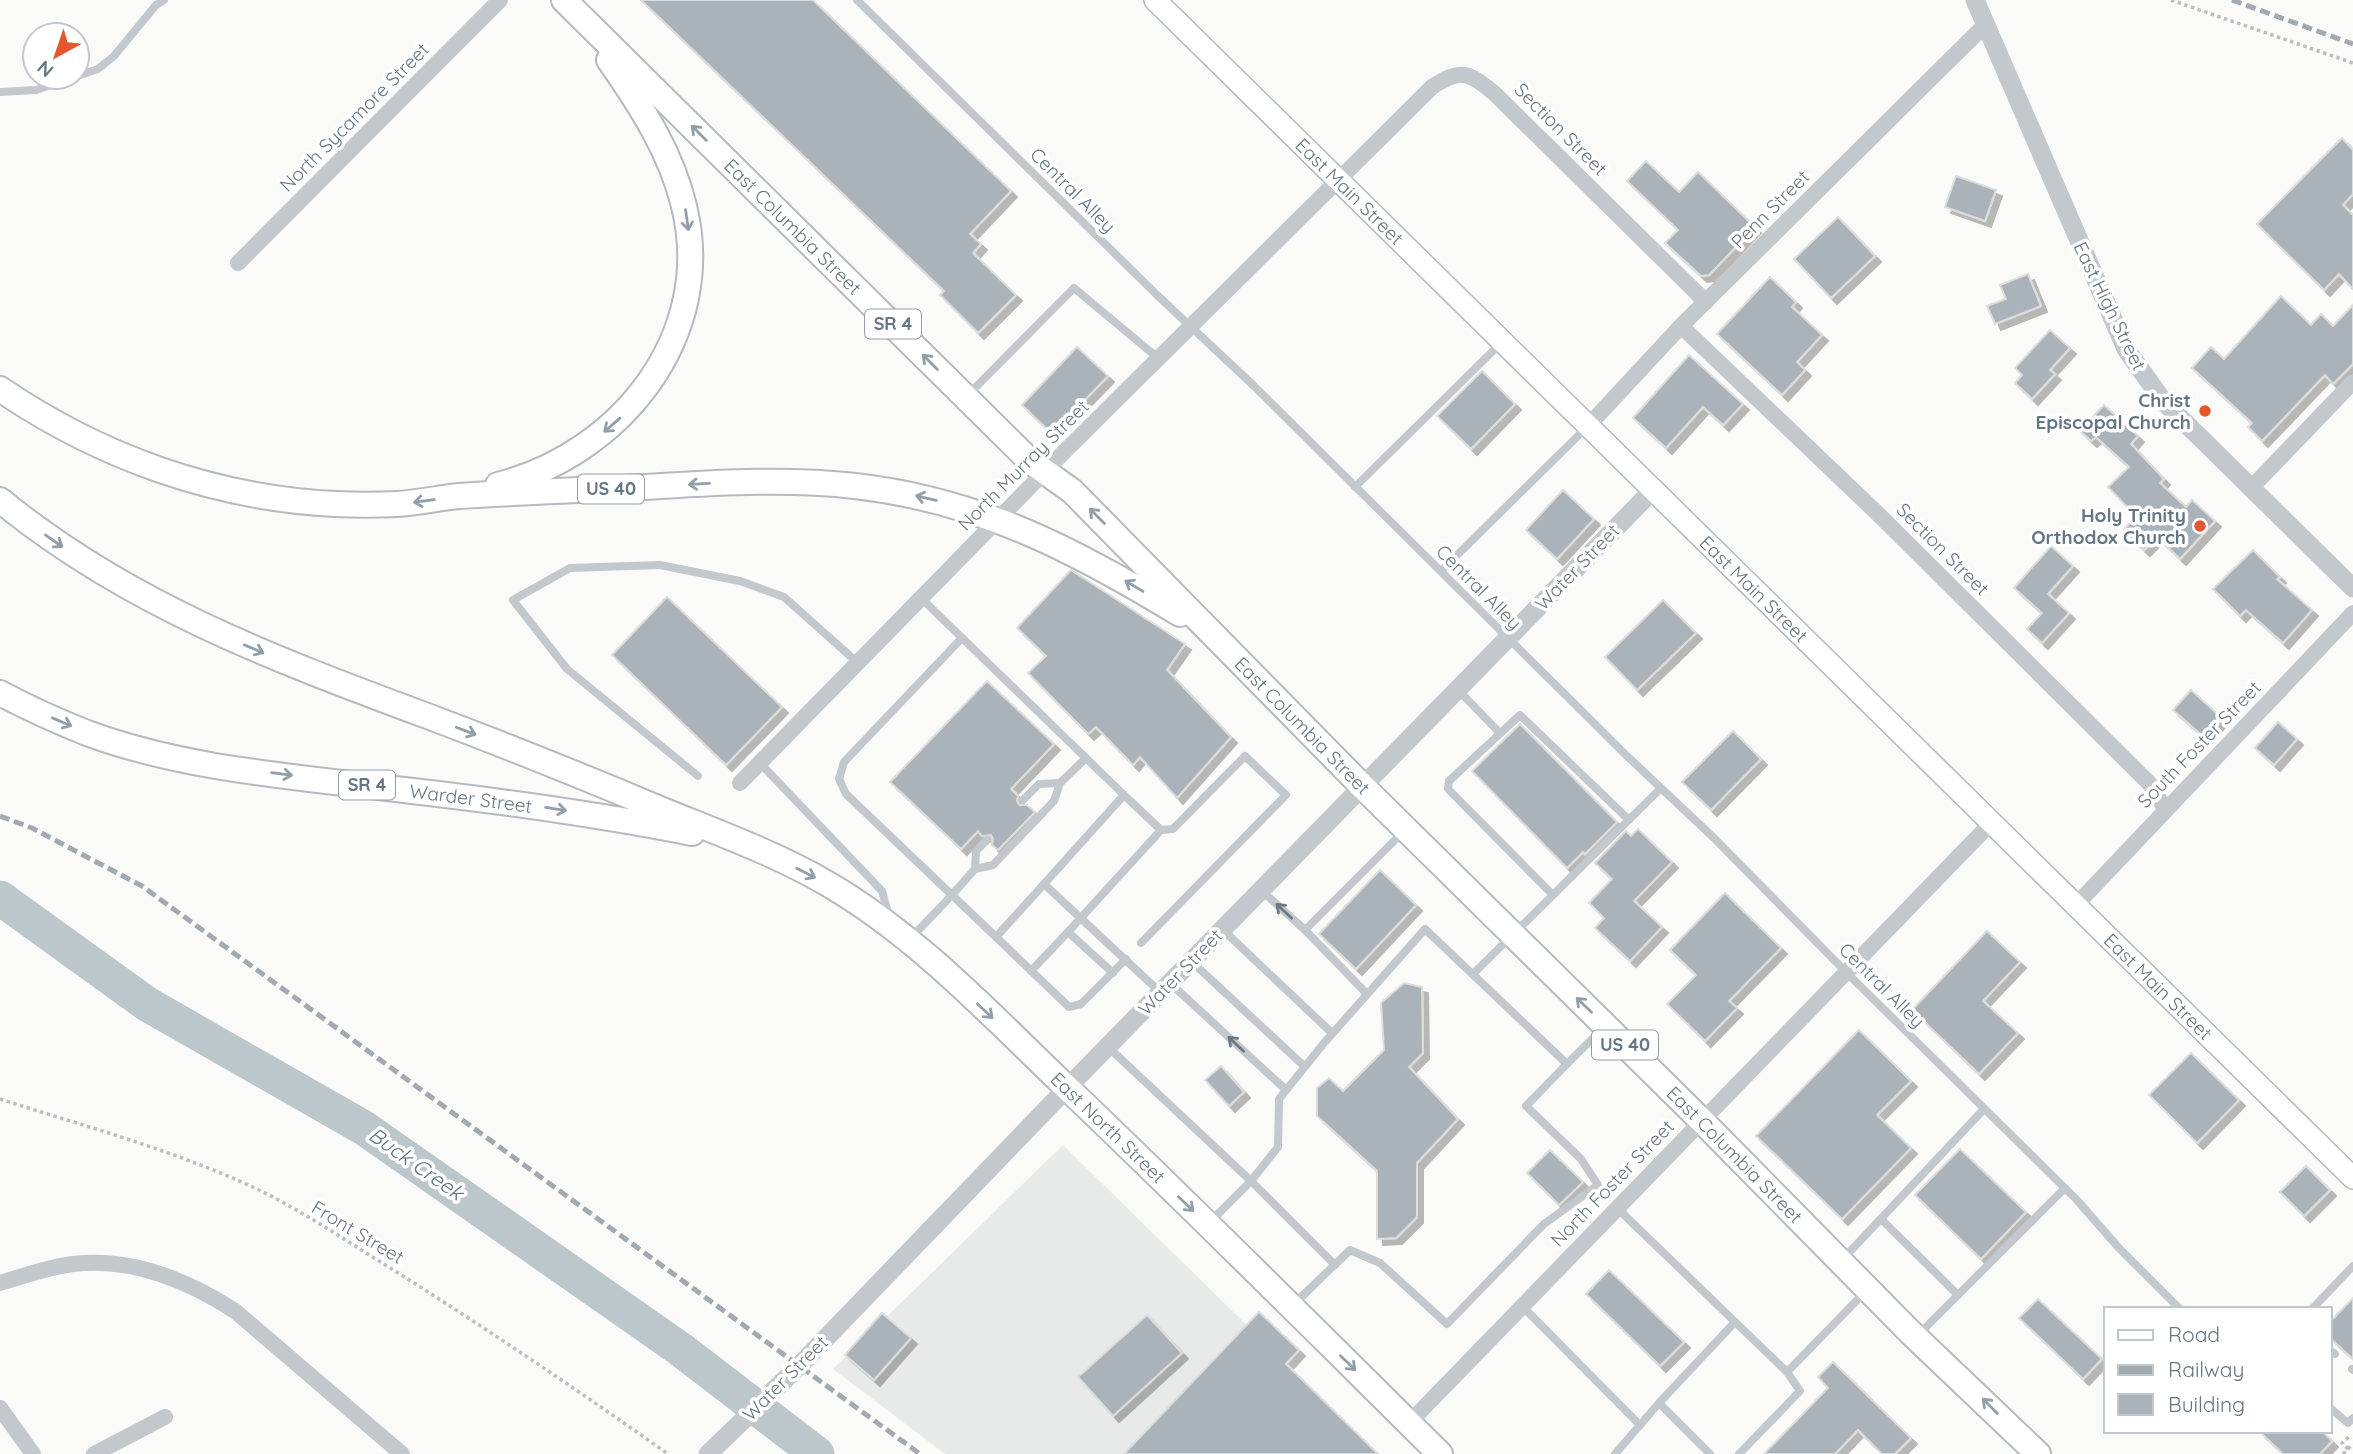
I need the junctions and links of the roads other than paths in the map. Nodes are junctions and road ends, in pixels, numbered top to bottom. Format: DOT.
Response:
graph roads {
  1 [pos="164,0"];
  2 [pos="500,0"];
  3 [pos="857,0"];
  4 [pos="1155,0"];
  5 [pos="1975,0"];
  6 [pos="570,5"];
  7 [pos="1985,25"];
  8 [pos="91,72"];
  9 [pos="1484,85"];
  10 [pos="21,91"];
  11 [pos="0,92"];
  12 [pos="1338,180"];
  13 [pos="238,263"];
  14 [pos="1702,297"];
  15 [pos="1190,326"];
  16 [pos="1681,326"];
  17 [pos="1503,342"];
  18 [pos="1158,358"];
  19 [pos="2353,382"];
  20 [pos="0,389"];
  21 [pos="966,397"];
  22 [pos="1588,426"];
  23 [pos="1044,473"];
  24 [pos="1355,487"];
  25 [pos="2251,488"];
  26 [pos="1653,490"];
  27 [pos="454,497"];
  28 [pos="0,500"];
  29 [pos="999,519"];
  30 [pos="1441,571"];
  31 [pos="2353,588"];
  32 [pos="921,598"];
  33 [pos="2353,613"];
  34 [pos="1214,634"];
  35 [pos="1508,638"];
  36 [pos="961,639"];
  37 [pos="858,663"];
  38 [pos="1458,690"];
  39 [pos="0,693"];
  40 [pos="1499,732"];
  41 [pos="1085,759"];
  42 [pos="760,763"];
  43 [pos="698,776"];
  44 [pos="740,783"];
  45 [pos="1060,783"];
  46 [pos="1362,786"];
  47 [pos="1661,788"];
  48 [pos="1124,795"];
  49 [pos="1023,800"];
  50 [pos="2166,810"];
  51 [pos="1629,820"];
  52 [pos="1992,822"];
  53 [pos="1406,829"];
  54 [pos="1161,830"];
  55 [pos="987,840"];
  56 [pos="744,844"];
  57 [pos="975,869"];
  58 [pos="1044,884"];
  59 [pos="1261,890"];
  60 [pos="952,895"];
  61 [pos="1553,895"];
  62 [pos="2076,905"];
  63 [pos="1081,918"];
  64 [pos="1222,929"];
  65 [pos="1305,930"];
  66 [pos="1068,932"];
  67 [pos="900,933"];
  68 [pos="1513,935"];
  69 [pos="996,937"];
  70 [pos="1141,943"];
  71 [pos="1126,959"];
  72 [pos="1191,961"];
  73 [pos="1031,971"];
  74 [pos="1846,972"];
  75 [pos="1113,973"];
  76 [pos="1473,974"];
  77 [pos="1165,987"];
  78 [pos="1367,994"];
  79 [pos="1606,1026"];
  80 [pos="1332,1033"];
  81 [pos="1107,1046"];
  82 [pos="1567,1064"];
  83 [pos="1304,1066"];
  84 [pos="1067,1087"];
  85 [pos="1286,1090"];
  86 [pos="1984,1109"];
  87 [pos="1702,1121"];
  88 [pos="2353,1178"];
  89 [pos="1251,1181"];
  90 [pos="2065,1188"];
  91 [pos="1617,1208"];
  92 [pos="1882,1220"];
  93 [pos="1207,1225"];
  94 [pos="1841,1261"];
  95 [pos="1335,1265"];
  96 [pos="2353,1266"];
  97 [pos="0,1283"];
  98 [pos="1868,1289"];
  99 [pos="1958,1295"];
  100 [pos="1522,1306"];
  101 [pos="1291,1307"];
  102 [pos="2178,1307"];
  103 [pos="2314,1307"];
  104 [pos="1735,1322"];
  105 [pos="1916,1337"];
  106 [pos="1787,1372"];
  107 [pos="1659,1404"];
  108 [pos="0,1408"];
  109 [pos="2332,1409"];
  110 [pos="165,1417"];
  111 [pos="2351,1421"];
  112 [pos="1409,1423"];
  113 [pos="1640,1425"];
  114 [pos="33,1454"];
  115 [pos="94,1454"];
  116 [pos="402,1454"];
  117 [pos="709,1454"];
  118 [pos="1440,1454"];
  119 [pos="1615,1454"];
  120 [pos="1710,1454"];
  121 [pos="1739,1454"];
  122 [pos="2038,1454"];
  1 -- 8 [label="lane"];
  2 -- 13 [label="street, North Sycamore Street"];
  3 -- 15 [label="lane, Central Alley"];
  4 -- 12 [label="main road, East Main Street"];
  5 -- 7 [label="street, East High Street"];
  21 -- 6 [label="main road, East Columbia Street / SR 4, one-way"];
  6 -- 27 [label="main road, one-way"];
  7 -- 14 [label="street, Penn Street"];
  7 -- 25 [label="street, East High Street"];
  9 -- 12 [label="street, North Murray Street"];
  9 -- 14 [label="street, Section Street"];
  10 -- 11 [label="lane"];
  12 -- 15 [label="street, North Murray Street"];
  12 -- 17 [label="main road, East Main Street"];
  14 -- 16 [label="street, Penn Street"];
  15 -- 18 [label="street, North Murray Street"];
  15 -- 24 [label="lane, Central Alley"];
  16 -- 22 [label="street, Penn Street"];
  16 -- 50 [label="street, Section Street"];
  17 -- 22 [label="main road, East Main Street"];
  17 -- 24 [label="lane"];
  18 -- 21 [label="lane"];
  18 -- 23 [label="street, North Murray Street"];
  19 -- 25 [label="street"];
  27 -- 20 [label="main road, US 40, one-way"];
  21 -- 23 [label="main road, East Columbia Street / SR 4"];
  22 -- 26 [label="main road, East Main Street"];
  22 -- 30 [label="lane"];
  23 -- 29 [label="street, North Murray Street"];
  34 -- 23 [label="main road, East Columbia Street / SR 4, one-way"];
  24 -- 30 [label="lane, Central Alley"];
  25 -- 31 [label="street, East High Street"];
  26 -- 35 [label="street, Water Street"];
  26 -- 52 [label="main road, East Main Street"];
  29 -- 27 [label="main road, US 40, one-way"];
  28 -- 56 [label="main road, one-way"];
  29 -- 32 [label="street, North Murray Street"];
  34 -- 29 [label="main road, US 40, one-way"];
  30 -- 35 [label="lane, Central Alley"];
  32 -- 36 [label="lane"];
  32 -- 37 [label="street, North Murray Street"];
  33 -- 50 [label="street, South Foster Street"];
  34 -- 46 [label="main road, East Columbia Street / US 40"];
  35 -- 38 [label="street, Water Street"];
  35 -- 47 [label="lane, Central Alley"];
  36 -- 41 [label="lane"];
  36 -- 60 [label="lane"];
  37 -- 42 [label="street, North Murray Street"];
  37 -- 43 [label="lane"];
  38 -- 40 [label="lane"];
  38 -- 46 [label="street, Water Street"];
  39 -- 56 [label="main road, Warder Street / SR 4, one-way"];
  40 -- 51 [label="lane"];
  40 -- 61 [label="lane"];
  41 -- 45 [label="lane"];
  41 -- 48 [label="lane"];
  42 -- 44 [label="street, North Murray Street"];
  42 -- 67 [label="lane"];
  45 -- 49 [label="lane"];
  45 -- 57 [label="lane"];
  46 -- 53 [label="main road, East Columbia Street / US 40"];
  46 -- 59 [label="street, Water Street"];
  47 -- 51 [label="lane"];
  47 -- 74 [label="lane, Central Alley"];
  48 -- 54 [label="lane"];
  48 -- 58 [label="lane"];
  50 -- 62 [label="street, South Foster Street"];
  51 -- 61 [label="lane"];
  52 -- 62 [label="main road, East Main Street"];
  52 -- 74 [label="street, North Foster Street"];
  53 -- 65 [label="lane"];
  53 -- 68 [label="main road, East Columbia Street / US 40"];
  54 -- 63 [label="lane"];
  54 -- 70 [label="lane"];
  55 -- 57 [label="lane"];
  56 -- 67 [label="main road, East North Street, one-way"];
  57 -- 60 [label="lane"];
  58 -- 63 [label="lane"];
  58 -- 69 [label="lane"];
  59 -- 64 [label="street, Water Street"];
  65 -- 59 [label="lane, one-way"];
  60 -- 67 [label="lane"];
  60 -- 69 [label="lane"];
  61 -- 68 [label="lane"];
  62 -- 88 [label="main road, East Main Street"];
  63 -- 66 [label="lane"];
  63 -- 71 [label="lane"];
  64 -- 72 [label="street, Water Street"];
  64 -- 80 [label="lane"];
  65 -- 78 [label="lane"];
  66 -- 73 [label="lane"];
  66 -- 75 [label="lane"];
  67 -- 84 [label="main road, East North Street, one-way"];
  68 -- 76 [label="lane"];
  79 -- 68 [label="main road, East Columbia Street / US 40, one-way"];
  69 -- 73 [label="lane"];
  71 -- 75 [label="lane"];
  71 -- 77 [label="lane"];
  72 -- 77 [label="street, Water Street"];
  72 -- 83 [label="lane"];
  73 -- 75 [label="lane"];
  74 -- 86 [label="lane, Central Alley"];
  74 -- 87 [label="street, North Foster Street"];
  76 -- 78 [label="lane"];
  76 -- 82 [label="lane"];
  77 -- 81 [label="street, Water Street"];
  85 -- 77 [label="lane, one-way"];
  78 -- 80 [label="lane"];
  79 -- 82 [label="lane"];
  79 -- 87 [label="main road, East Columbia Street / US 40"];
  80 -- 83 [label="lane"];
  81 -- 84 [label="street, Water Street"];
  81 -- 89 [label="lane"];
  82 -- 95 [label="lane"];
  83 -- 85 [label="lane"];
  84 -- 93 [label="main road, East North Street, one-way"];
  84 -- 117 [label="street, Water Street"];
  85 -- 89 [label="lane"];
  86 -- 90 [label="lane, Central Alley"];
  86 -- 92 [label="lane"];
  87 -- 91 [label="street, North Foster Street"];
  87 -- 94 [label="main road, East Columbia Street / US 40"];
  89 -- 93 [label="lane"];
  89 -- 95 [label="lane"];
  90 -- 99 [label="lane"];
  90 -- 102 [label="lane, Central Alley"];
  91 -- 100 [label="street, North Foster Street"];
  91 -- 104 [label="lane"];
  92 -- 94 [label="lane"];
  92 -- 99 [label="lane"];
  93 -- 101 [label="main road, East North Street"];
  94 -- 98 [label="main road, East Columbia Street / US 40"];
  95 -- 101 [label="lane"];
  96 -- 103 [label="lane"];
  97 -- 116 [label="street"];
  98 -- 105 [label="main road, East Columbia Street / US 40"];
  98 -- 106 [label="lane"];
  99 -- 105 [label="lane"];
  100 -- 112 [label="street, North Foster Street"];
  100 -- 113 [label="lane"];
  101 -- 112 [label="main road, East North Street, one-way"];
  104 -- 106 [label="lane"];
  104 -- 107 [label="lane"];
  122 -- 105 [label="main road, East Columbia Street / US 40, one-way"];
  106 -- 121 [label="lane"];
  107 -- 113 [label="lane"];
  107 -- 120 [label="lane"];
  108 -- 114 [label="street"];
  109 -- 111 [label="lane"];
  110 -- 115 [label="street"];
  112 -- 118 [label="main road, East North Street"];
  113 -- 119 [label="lane"];
}
